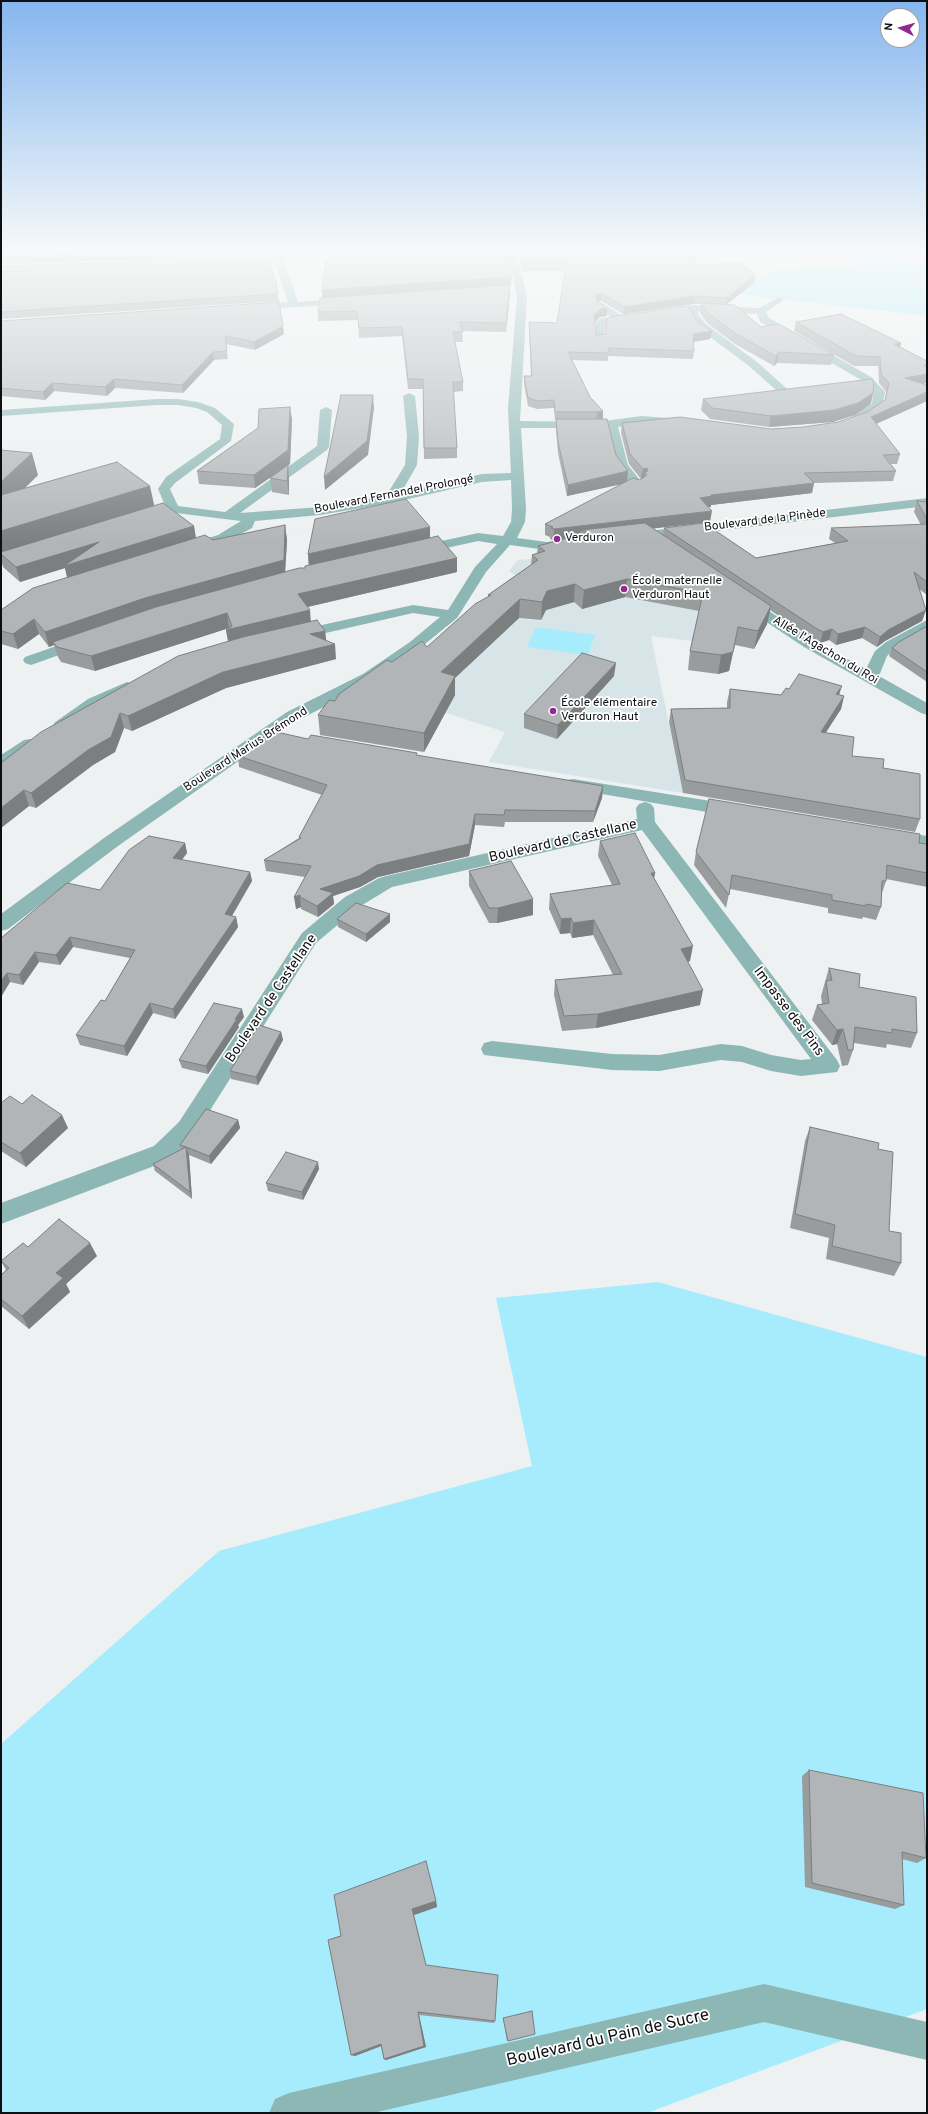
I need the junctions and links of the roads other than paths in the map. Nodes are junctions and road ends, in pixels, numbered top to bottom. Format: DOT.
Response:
graph roads {
  1 [pos="518,348"];
  2 [pos="731,348"];
  3 [pos="812,348"];
  4 [pos="781,389"];
  5 [pos="409,396"];
  6 [pos="326,410"];
  7 [pos="1,413"];
  8 [pos="691,422"];
  9 [pos="515,424"];
  10 [pos="842,424"];
  11 [pos="612,425"];
  12 [pos="516,476"];
  13 [pos="638,485"];
  14 [pos="392,498"];
  15 [pos="927,502"];
  16 [pos="173,509"];
  17 [pos="158,514"];
  18 [pos="228,516"];
  19 [pos="249,518"];
  20 [pos="646,536"];
  21 [pos="615,539"];
  22 [pos="508,541"];
  23 [pos="585,542"];
  24 [pos="666,549"];
  25 [pos="180,551"];
  26 [pos="402,553"];
  27 [pos="731,592"];
  28 [pos="452,615"];
  29 [pos="927,625"];
  30 [pos="96,637"];
  31 [pos="280,638"];
  32 [pos="31,660"];
  33 [pos="870,678"];
  34 [pos="144,680"];
  35 [pos="927,710"];
  36 [pos="268,732"];
  37 [pos="290,736"];
  38 [pos="1,763"];
  39 [pos="560,782"];
  40 [pos="645,796"];
  41 [pos="754,814"];
  42 [pos="646,823"];
  43 [pos="878,834"];
  44 [pos="927,842"];
  45 [pos="1,924"];
  46 [pos="492,1049"];
  47 [pos="1,1214"];
  48 [pos="927,2041"];
  49 [pos="288,2113"];
  1 -- 9 [label="street, Boulevard Marius Brémond"];
  2 -- 4 [label="street"];
  3 -- 10 [label="street"];
  5 -- 14 [label="street"];
  6 -- 18 [label="street"];
  7 -- 16 [label="street"];
  8 -- 11 [label="street"];
  9 -- 11 [label="street"];
  9 -- 12 [label="street, Boulevard Marius Brémond"];
  11 -- 13 [label="street"];
  12 -- 14 [label="street, Boulevard Fernandel Prolongé"];
  12 -- 22 [label="street, Boulevard Marius Brémond"];
  14 -- 19 [label="street, Boulevard Fernandel Prolongé"];
  15 -- 20 [label="street, Boulevard de la Pinède"];
  16 -- 17 [label="street"];
  16 -- 18 [label="street, Boulevard Fernandel Prolongé"];
  18 -- 19 [label="street, Boulevard Fernandel Prolongé"];
  19 -- 25 [label="street"];
  20 -- 21 [label="street, Boulevard de la Pinède"];
  20 -- 24 [label="street"];
  22 -- 23 [label="street"];
  22 -- 26 [label="street"];
  22 -- 28 [label="street, Boulevard Marius Brémond"];
  27 -- 33 [label="street, Allée l'Agachon du Roi"];
  28 -- 31 [label="street"];
  28 -- 36 [label="street, Boulevard Marius Brémond"];
  29 -- 33 [label="street"];
  30 -- 32 [label="street"];
  33 -- 35 [label="street, Allée l'Agachon du Roi"];
  34 -- 38 [label="street"];
  36 -- 37 [label="street"];
  36 -- 45 [label="street, Boulevard Marius Brémond"];
  39 -- 40 [label="street"];
  40 -- 41 [label="street"];
  40 -- 42 [label="street"];
  42 -- 46 [label="street, Impasse des Pins"];
  42 -- 47 [label="street, Boulevard de Castellane"];
  43 -- 44 [label="street"];
  48 -- 49 [label="street, Boulevard du Pain de Sucre"];
}
